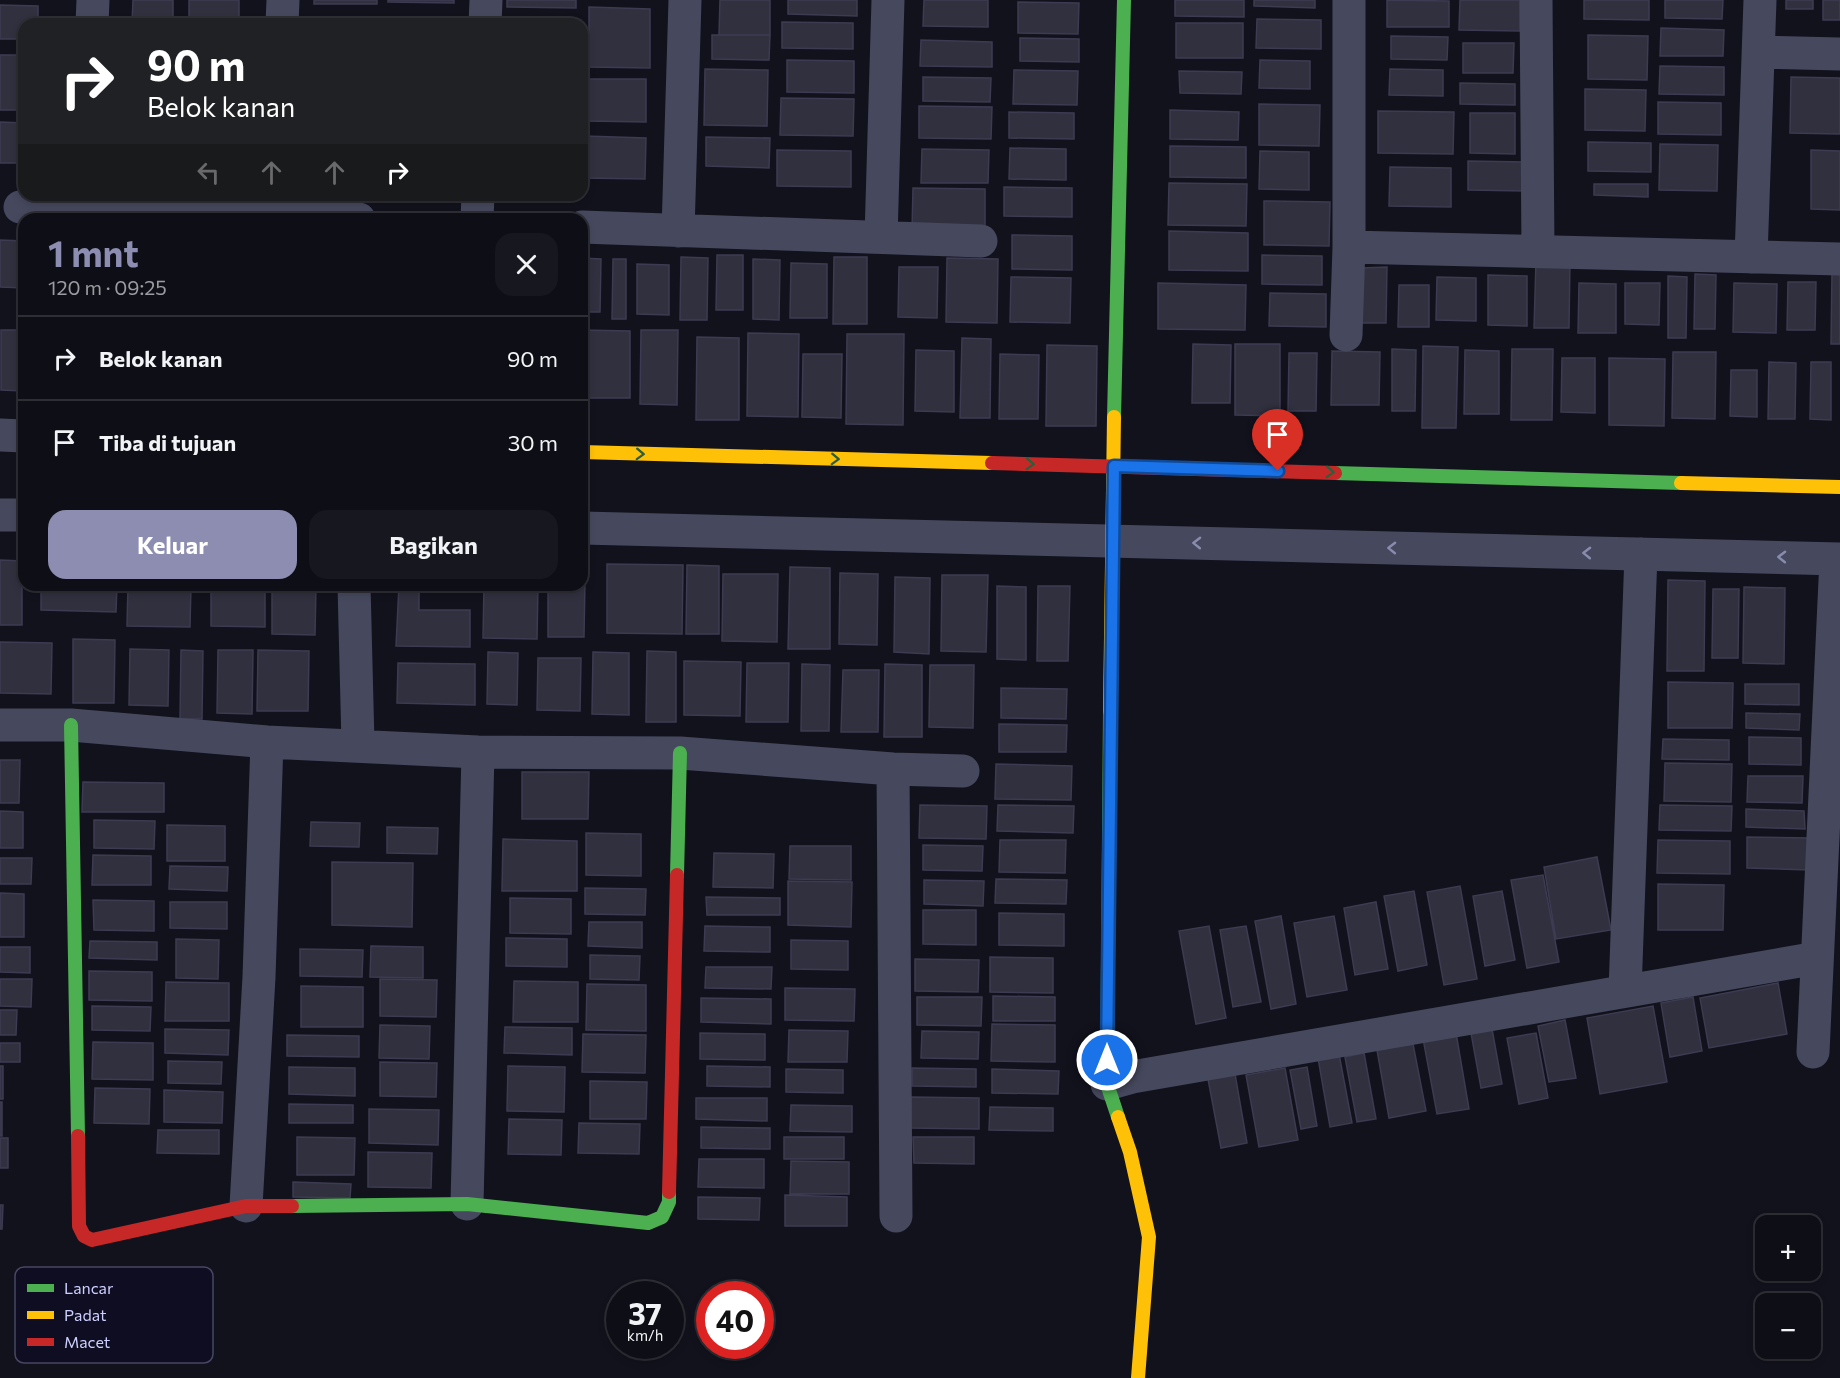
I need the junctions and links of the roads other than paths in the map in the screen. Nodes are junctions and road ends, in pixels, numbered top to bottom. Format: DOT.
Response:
graph roads {
  1 [pos="93,0"];
  2 [pos="282,0"];
  3 [pos="486,0"];
  4 [pos="685,0"];
  5 [pos="888,0"];
  6 [pos="1124,0"];
  7 [pos="1349,0"];
  8 [pos="1536,0"];
  9 [pos="1760,0"];
  10 [pos="92,18"];
  11 [pos="282,18"];
  12 [pos="485,18"];
  13 [pos="1759,52"];
  14 [pos="1840,54"];
  15 [pos="89,202"];
  16 [pos="278,206"];
  17 [pos="20,207"];
  18 [pos="322,213"];
  19 [pos="588,227"];
  20 [pos="678,231"];
  21 [pos="881,237"];
  22 [pos="981,241"];
  23 [pos="1349,247"];
  24 [pos="1538,251"];
  25 [pos="1751,256"];
  26 [pos="1840,259"];
  27 [pos="1346,334"];
  28 [pos="0,435"];
  29 [pos="18,436"];
  30 [pos="588,452"];
  31 [pos="1114,466"];
  32 [pos="1840,487"];
  33 [pos="0,515"];
  34 [pos="18,515"];
  35 [pos="588,528"];
  36 [pos="1112,541"];
  37 [pos="1641,554"];
  38 [pos="1838,559"];
  39 [pos="354,591"];
  40 [pos="0,725"];
  41 [pos="71,725"];
  42 [pos="267,742"];
  43 [pos="358,744"];
  44 [pos="478,752"];
  45 [pos="680,753"];
  46 [pos="892,769"];
  47 [pos="963,771"];
  48 [pos="1817,958"];
  49 [pos="1625,991"];
  50 [pos="1813,1052"];
  51 [pos="1107,1084"];
  52 [pos="467,1204"];
  53 [pos="246,1206"];
  54 [pos="896,1216"];
  55 [pos="1138,1378"];
  1 -- 10 [label="street"];
  2 -- 11 [label="street"];
  3 -- 12 [label="street"];
  4 -- 20 [label="street"];
  5 -- 21 [label="street"];
  6 -- 31 [label="street"];
  7 -- 23 [label="street"];
  8 -- 24 [label="street"];
  9 -- 13 [label="street"];
  13 -- 14 [label="street"];
  13 -- 25 [label="street"];
  15 -- 16 [label="street"];
  15 -- 17 [label="street"];
  16 -- 18 [label="street"];
  19 -- 20 [label="street"];
  20 -- 21 [label="street"];
  21 -- 22 [label="street"];
  23 -- 24 [label="street"];
  23 -- 27 [label="street"];
  24 -- 25 [label="street"];
  25 -- 26 [label="street"];
  28 -- 29 [label="street"];
  30 -- 31 [label="street, one-way"];
  31 -- 32 [label="street, one-way"];
  31 -- 36 [label="street"];
  33 -- 34 [label="street"];
  35 -- 36 [label="street"];
  37 -- 36 [label="street, one-way"];
  36 -- 51 [label="street"];
  38 -- 37 [label="street, one-way"];
  37 -- 49 [label="street"];
  38 -- 48 [label="street"];
  39 -- 43 [label="street"];
  40 -- 41 [label="street"];
  41 -- 42 [label="street"];
  41 -- 53 [label="street"];
  42 -- 43 [label="street"];
  42 -- 53 [label="street"];
  43 -- 44 [label="street"];
  44 -- 45 [label="street"];
  44 -- 52 [label="street"];
  45 -- 46 [label="street"];
  45 -- 52 [label="street"];
  46 -- 47 [label="street"];
  46 -- 54 [label="street"];
  48 -- 49 [label="street"];
  48 -- 50 [label="street"];
  49 -- 51 [label="street"];
  51 -- 55 [label="street"];
  52 -- 53 [label="street"];
}
